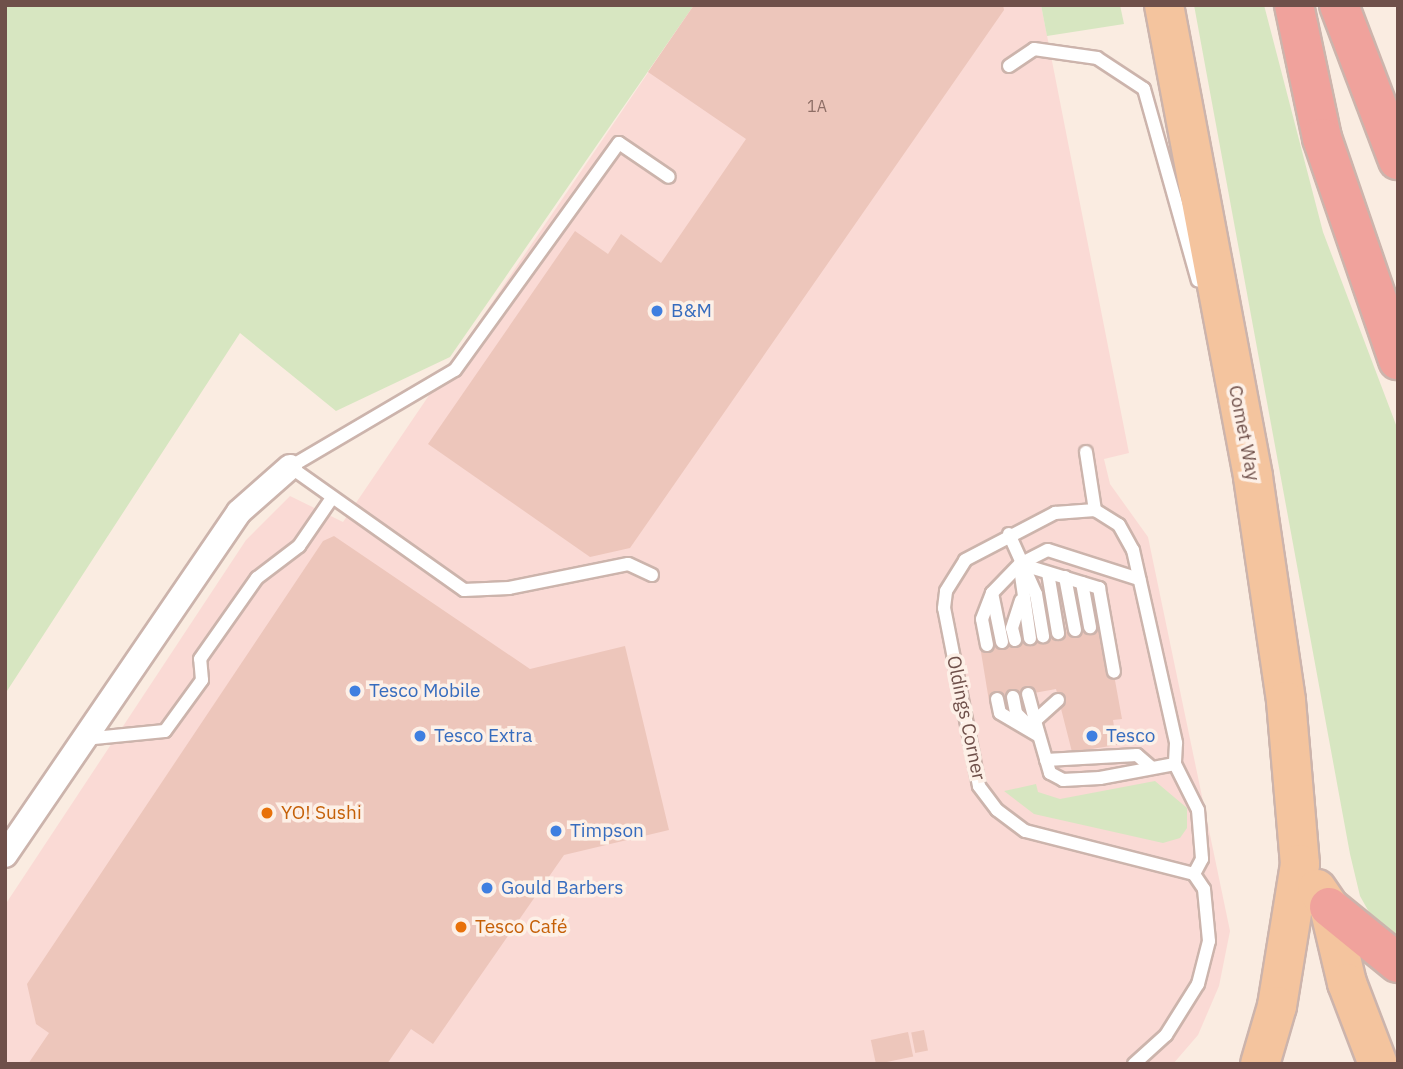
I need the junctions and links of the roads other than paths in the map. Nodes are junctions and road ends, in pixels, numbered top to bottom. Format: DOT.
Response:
graph roads {
  1 [pos="1164,5"];
  2 [pos="1294,5"];
  3 [pos="1339,5"];
  4 [pos="1009,66"];
  5 [pos="1398,160"];
  6 [pos="669,177"];
  7 [pos="1200,290"];
  8 [pos="1204,303"];
  9 [pos="1398,360"];
  10 [pos="1086,452"];
  11 [pos="290,467"];
  12 [pos="1252,477"];
  13 [pos="332,498"];
  14 [pos="1095,510"];
  15 [pos="1009,534"];
  16 [pos="1020,564"];
  17 [pos="1048,573"];
  18 [pos="652,575"];
  19 [pos="1065,577"];
  20 [pos="1139,579"];
  21 [pos="1082,583"];
  22 [pos="992,593"];
  23 [pos="1022,599"];
  24 [pos="1090,627"];
  25 [pos="1075,630"];
  26 [pos="1058,633"];
  27 [pos="987,645"];
  28 [pos="1114,672"];
  29 [pos="1028,694"];
  30 [pos="1013,697"];
  31 [pos="1051,698"];
  32 [pos="997,699"];
  33 [pos="1035,721"];
  34 [pos="1037,734"];
  35 [pos="84,739"];
  36 [pos="1046,760"];
  37 [pos="1175,764"];
  38 [pos="1152,768"];
  39 [pos="5,855"];
  40 [pos="1300,864"];
  41 [pos="1194,874"];
  42 [pos="1329,907"];
  43 [pos="1398,963"];
  44 [pos="1134,1064"];
  45 [pos="1260,1064"];
  46 [pos="1378,1064"];
  1 -- 12 [label="main road, Comet Way"];
  2 -- 9 [label="highway"];
  3 -- 5 [label="highway"];
  4 -- 7 [label="lane"];
  6 -- 11 [label="lane"];
  8 -- 12 [label="lane"];
  10 -- 14 [label="lane"];
  11 -- 13 [label="lane"];
  11 -- 35 [label="street"];
  12 -- 40 [label="main road, Comet Way"];
  13 -- 18 [label="lane"];
  13 -- 35 [label="lane"];
  14 -- 15 [label="lane, Oldings Corner"];
  14 -- 20 [label="lane"];
  15 -- 16 [label="lane"];
  15 -- 41 [label="lane, Oldings Corner"];
  16 -- 17 [label="lane"];
  16 -- 20 [label="lane"];
  16 -- 22 [label="lane"];
  16 -- 23 [label="lane"];
  16 -- 23 [label="lane"];
  17 -- 19 [label="lane"];
  17 -- 26 [label="lane"];
  19 -- 21 [label="lane"];
  19 -- 25 [label="lane"];
  20 -- 37 [label="lane"];
  21 -- 24 [label="lane"];
  21 -- 28 [label="lane"];
  22 -- 23 [label="lane"];
  22 -- 27 [label="lane"];
  29 -- 33 [label="lane"];
  30 -- 34 [label="lane"];
  31 -- 33 [label="lane"];
  32 -- 34 [label="lane"];
  33 -- 34 [label="lane"];
  34 -- 36 [label="lane"];
  35 -- 39 [label="street"];
  36 -- 38 [label="lane"];
  36 -- 38 [label="lane"];
  37 -- 38 [label="lane"];
  37 -- 41 [label="lane"];
  40 -- 42 [label="main road, Comet Way"];
  40 -- 45 [label="main road, Comet Way"];
  41 -- 44 [label="lane"];
  42 -- 43 [label="highway"];
  42 -- 46 [label="main road, Comet Way"];
}
